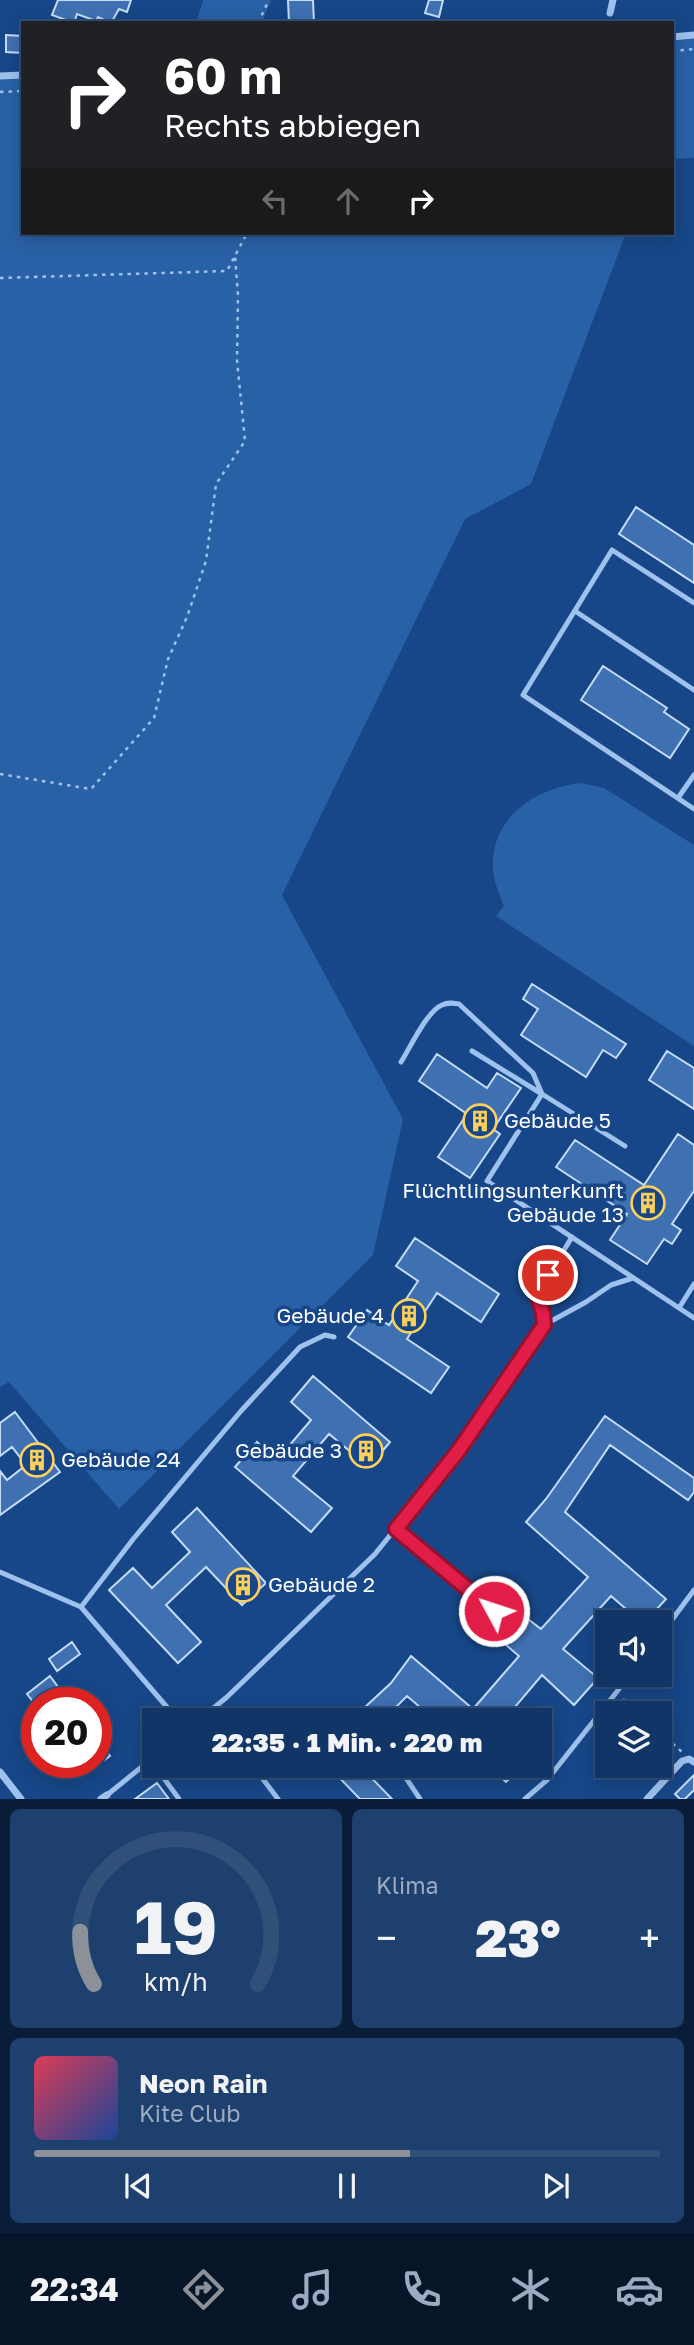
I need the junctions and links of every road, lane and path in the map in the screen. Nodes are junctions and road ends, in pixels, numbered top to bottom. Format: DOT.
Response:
graph roads {
  1 [pos="269,0"];
  2 [pos="613,0"];
  3 [pos="610,13"];
  4 [pos="259,21"];
  5 [pos="694,35"];
  6 [pos="674,37"];
  7 [pos="694,49"];
  8 [pos="674,51"];
  9 [pos="21,75"];
  10 [pos="0,76"];
  11 [pos="21,91"];
  12 [pos="0,92"];
  13 [pos="244,235"];
  14 [pos="234,256"];
  15 [pos="0,278"];
  16 [pos="694,603"];
  17 [pos="575,611"];
  18 [pos="694,690"];
  19 [pos="0,774"];
  20 [pos="694,775"];
  21 [pos="678,799"];
  22 [pos="694,809"];
  23 [pos="472,1051"];
  24 [pos="401,1062"];
  25 [pos="542,1094"];
  26 [pos="625,1146"];
  27 [pos="572,1237"];
  28 [pos="633,1278"];
  29 [pos="694,1284"];
  30 [pos="679,1308"];
  31 [pos="694,1318"];
  32 [pos="544,1325"];
  33 [pos="334,1337"];
  34 [pos="396,1529"];
  35 [pos="0,1572"];
  36 [pos="694,1590"];
  37 [pos="81,1607"];
  38 [pos="494,1611"];
  39 [pos="672,1620"];
  40 [pos="621,1687"];
  41 [pos="616,1693"];
  42 [pos="625,1701"];
  43 [pos="167,1708"];
  44 [pos="213,1708"];
  45 [pos="672,1742"];
  46 [pos="692,1760"];
  47 [pos="142,1770"];
  48 [pos="0,1772"];
  49 [pos="164,1778"];
  50 [pos="262,1778"];
  51 [pos="406,1778"];
  52 [pos="104,1797"];
  53 [pos="21,1799"];
  54 [pos="179,1799"];
  55 [pos="278,1799"];
  56 [pos="419,1799"];
  57 [pos="525,1799"];
  58 [pos="647,1799"];
  1 -- 4 [label="path"];
  2 -- 3 [label="street"];
  5 -- 6 [label="street"];
  7 -- 8 [label="path"];
  9 -- 10 [label="street"];
  11 -- 12 [label="path"];
  13 -- 14 [label="path"];
  14 -- 15 [label="path"];
  14 -- 19 [label="path"];
  16 -- 17 [label="lane"];
  17 -- 18 [label="lane"];
  17 -- 21 [label="lane"];
  20 -- 21 [label="lane"];
  21 -- 22 [label="lane"];
  23 -- 25 [label="lane"];
  24 -- 25 [label="lane"];
  25 -- 26 [label="lane"];
  25 -- 27 [label="lane"];
  27 -- 28 [label="lane"];
  27 -- 32 [label="lane"];
  28 -- 30 [label="lane"];
  28 -- 32 [label="lane"];
  29 -- 30 [label="lane"];
  30 -- 31 [label="lane"];
  32 -- 34 [label="lane"];
  33 -- 37 [label="lane"];
  34 -- 38 [label="lane"];
  34 -- 44 [label="lane"];
  35 -- 37 [label="lane"];
  36 -- 39 [label="lane"];
  37 -- 43 [label="lane"];
  40 -- 41 [label="lane"];
  41 -- 42 [label="path"];
  41 -- 57 [label="lane"];
  45 -- 46 [label="path"];
  46 -- 58 [label="street"];
  47 -- 52 [label="lane"];
  48 -- 53 [label="street"];
  49 -- 54 [label="lane"];
  50 -- 55 [label="lane"];
  51 -- 56 [label="lane"];
}
